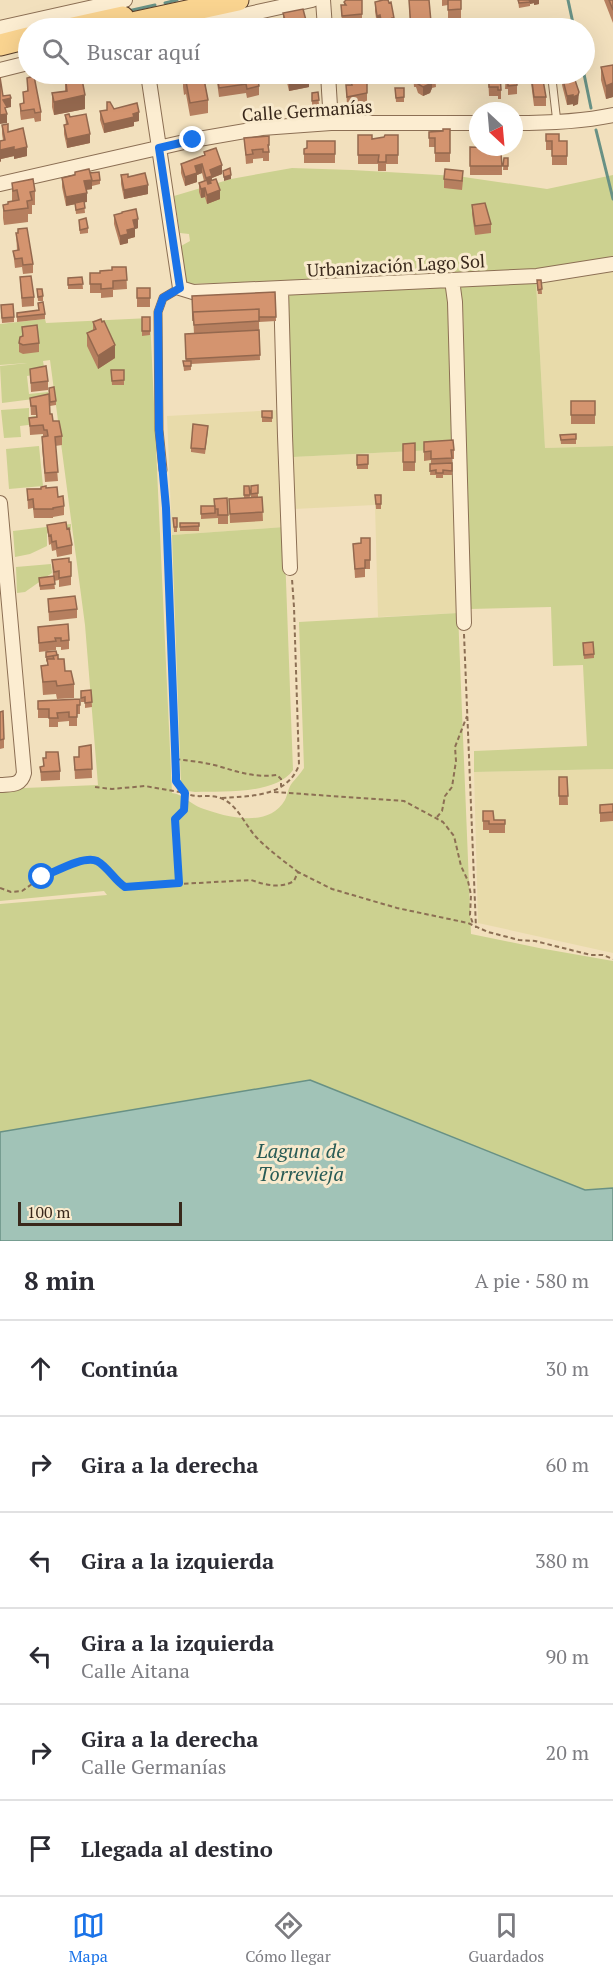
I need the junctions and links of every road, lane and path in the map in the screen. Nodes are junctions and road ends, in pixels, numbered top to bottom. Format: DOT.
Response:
graph roads {
  1 [pos="125,0"];
  2 [pos="200,0"];
  3 [pos="238,0"];
  4 [pos="312,0"];
  5 [pos="323,0"];
  6 [pos="45,18"];
  7 [pos="118,18"];
  8 [pos="156,18"];
  9 [pos="230,18"];
  10 [pos="324,18"];
  11 [pos="18,24"];
  12 [pos="0,28"];
  13 [pos="18,40"];
  14 [pos="0,45"];
  15 [pos="18,48"];
  16 [pos="0,53"];
  17 [pos="18,66"];
  18 [pos="0,70"];
  19 [pos="149,84"];
  20 [pos="329,84"];
  21 [pos="553,84"];
  22 [pos="613,115"];
  23 [pos="332,123"];
  24 [pos="469,123"];
  25 [pos="523,123"];
  26 [pos="557,123"];
  27 [pos="159,148"];
  28 [pos="0,184"];
  29 [pos="613,264"];
  30 [pos="452,280"];
  31 [pos="180,288"];
  32 [pos="281,288"];
  33 [pos="163,470"];
  34 [pos="0,503"];
  35 [pos="291,568"];
  36 [pos="464,623"];
  37 [pos="468,713"];
  38 [pos="176,759"];
  39 [pos="0,785"];
  40 [pos="281,786"];
  41 [pos="95,787"];
  42 [pos="274,792"];
  43 [pos="185,793"];
  44 [pos="222,798"];
  45 [pos="436,818"];
  46 [pos="298,872"];
  47 [pos="179,883"];
  48 [pos="0,888"];
  49 [pos="475,927"];
  50 [pos="613,959"];
  1 -- 6 [label="street"];
  2 -- 7 [label="main road"];
  3 -- 8 [label="main road"];
  4 -- 9 [label="street"];
  5 -- 10 [label="street"];
  11 -- 12 [label="street"];
  13 -- 14 [label="main road"];
  15 -- 16 [label="main road"];
  17 -- 18 [label="street"];
  19 -- 27 [label="street"];
  20 -- 23 [label="street"];
  21 -- 26 [label="lane"];
  22 -- 26 [label="street"];
  23 -- 24 [label="street, Calle Germanías"];
  23 -- 27 [label="street, Calle Germanías"];
  25 -- 26 [label="street"];
  27 -- 28 [label="street, Calle Germanías"];
  27 -- 31 [label="street"];
  29 -- 30 [label="street, Urbanización Lago Sol"];
  30 -- 32 [label="street, Urbanización Lago Sol"];
  30 -- 36 [label="street"];
  31 -- 32 [label="street, Urbanización Lago Sol"];
  31 -- 33 [label="lane"];
  32 -- 35 [label="street"];
  33 -- 38 [label="path"];
  34 -- 39 [label="street"];
  35 -- 40 [label="path"];
  36 -- 37 [label="path"];
  37 -- 45 [label="path"];
  37 -- 49 [label="path"];
  38 -- 40 [label="path"];
  38 -- 43 [label="path"];
  40 -- 42 [label="path"];
  41 -- 43 [label="path"];
  42 -- 44 [label="path"];
  42 -- 45 [label="path"];
  43 -- 44 [label="path"];
  43 -- 47 [label="path"];
  44 -- 46 [label="path"];
  45 -- 49 [label="path"];
  46 -- 47 [label="path"];
  46 -- 49 [label="path"];
  47 -- 48 [label="path"];
  49 -- 50 [label="path"];
}
